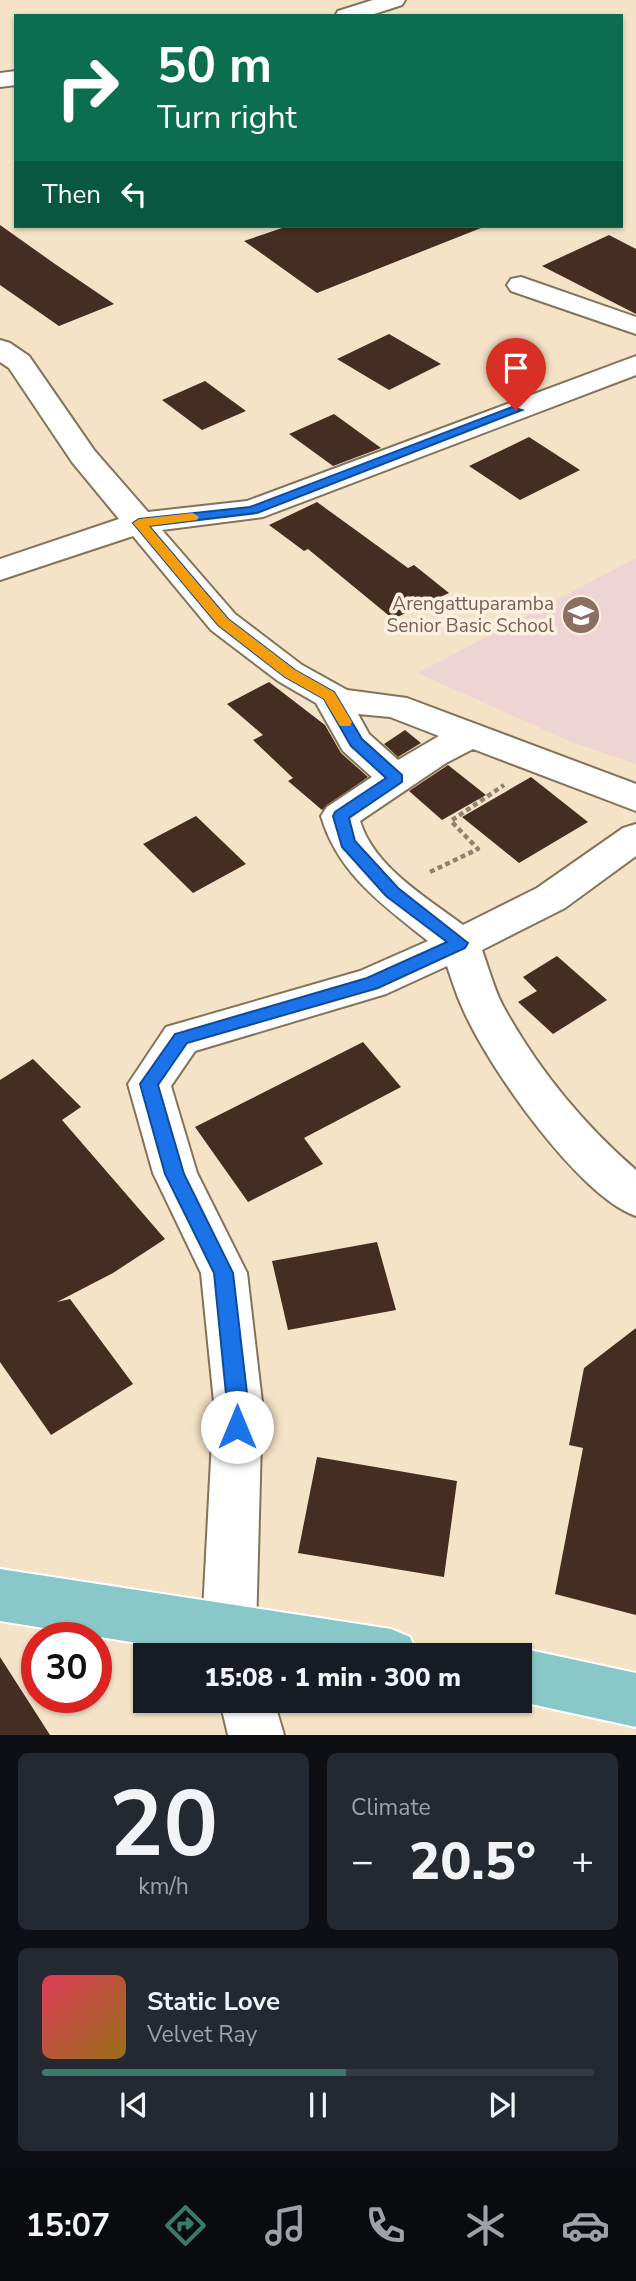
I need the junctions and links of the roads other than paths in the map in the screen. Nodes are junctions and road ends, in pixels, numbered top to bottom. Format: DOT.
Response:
graph roads {
  1 [pos="394,0"];
  2 [pos="352,14"];
  3 [pos="521,285"];
  4 [pos="636,326"];
  5 [pos="0,349"];
  6 [pos="636,365"];
  7 [pos="139,523"];
  8 [pos="0,570"];
  9 [pos="329,695"];
  10 [pos="473,734"];
  11 [pos="396,779"];
  12 [pos="636,798"];
  13 [pos="636,838"];
  14 [pos="460,943"];
  15 [pos="636,1197"];
  16 [pos="0,1595"];
  17 [pos="232,1643"];
  18 [pos="532,1678"];
  19 [pos="636,1700"];
  20 [pos="250,1713"];
  21 [pos="256,1735"];
  1 -- 2 [label="street"];
  3 -- 4 [label="street"];
  5 -- 7 [label="street"];
  6 -- 7 [label="street"];
  7 -- 8 [label="street"];
  7 -- 9 [label="street"];
  9 -- 10 [label="street"];
  9 -- 11 [label="street"];
  10 -- 11 [label="street"];
  10 -- 12 [label="street"];
  11 -- 14 [label="street"];
  13 -- 14 [label="street"];
  14 -- 15 [label="street"];
  14 -- 17 [label="street"];
  16 -- 17 [label="main road"];
  18 -- 19 [label="main road"];
  20 -- 21 [label="street"];
}
